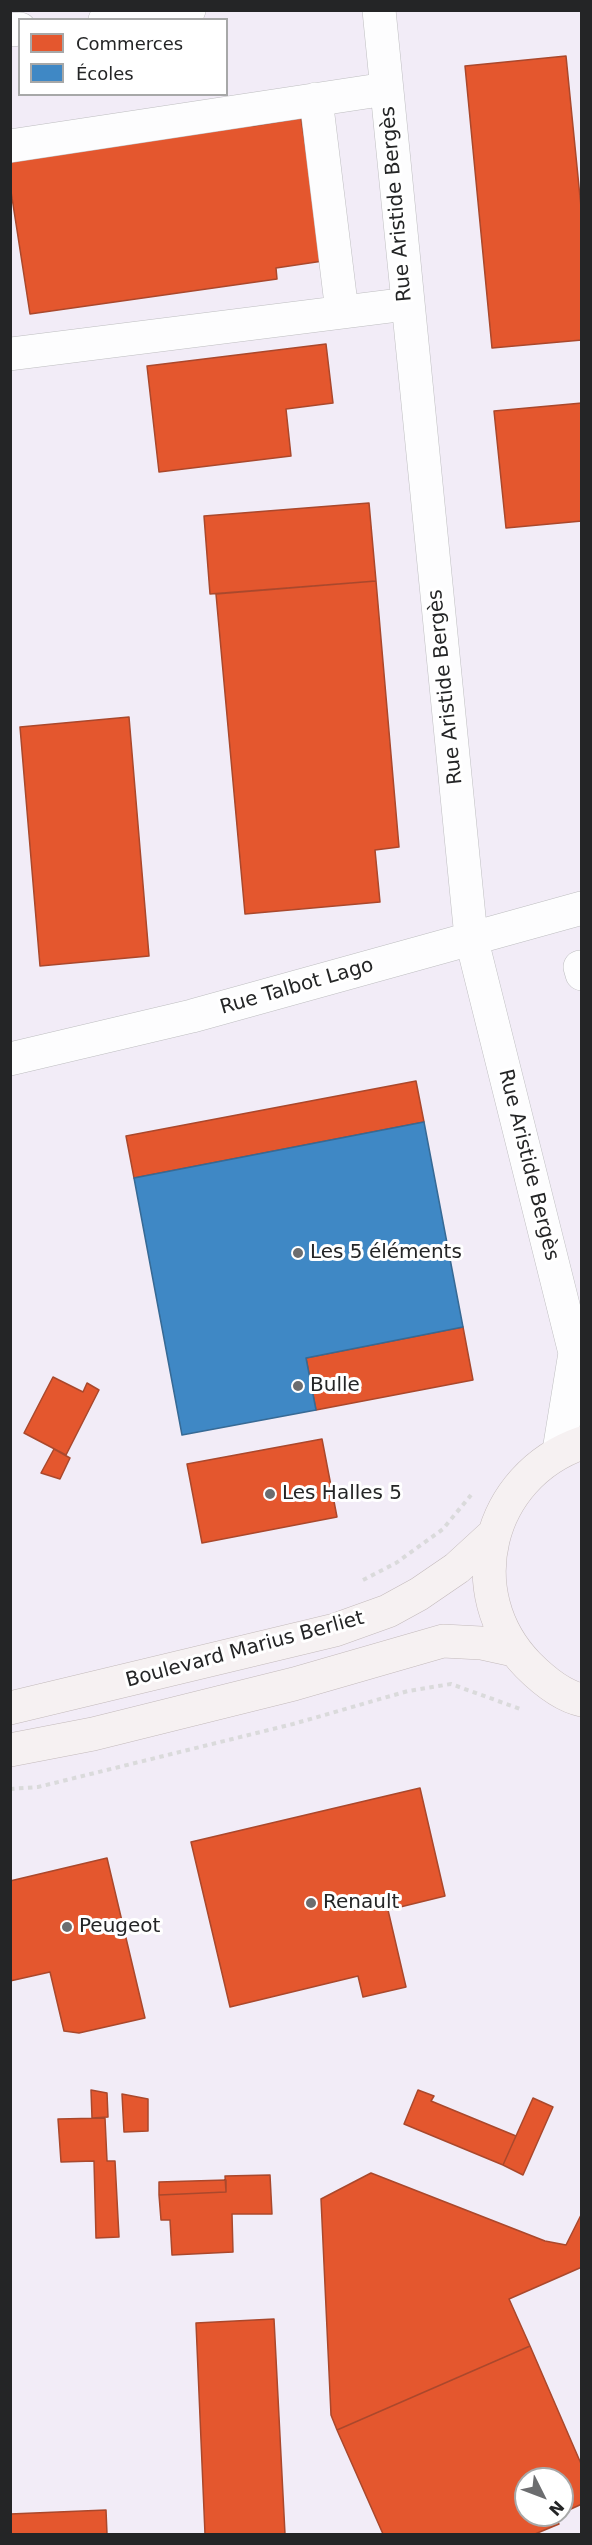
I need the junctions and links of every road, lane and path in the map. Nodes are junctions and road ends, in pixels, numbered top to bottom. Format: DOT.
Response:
graph roads {
  1 [pos="189,10"];
  2 [pos="379,10"];
  3 [pos="122,18"];
  4 [pos="387,88"];
  5 [pos="316,99"];
  6 [pos="10,146"];
  7 [pos="406,303"];
  8 [pos="342,312"];
  9 [pos="10,354"];
  10 [pos="582,908"];
  11 [pos="471,938"];
  12 [pos="10,1059"];
  13 [pos="578,1356"];
  14 [pos="570,1447"];
  15 [pos="473,1493"];
  16 [pos="493,1535"];
  17 [pos="355,1585"];
  18 [pos="513,1650"];
  19 [pos="582,1700"];
  20 [pos="10,1708"];
  21 [pos="526,1711"];
  22 [pos="10,1750"];
  23 [pos="10,1789"];
  1 -- 3 [label="street"];
  2 -- 4 [label="street, Rue Aristide Bergès"];
  4 -- 5 [label="street"];
  4 -- 7 [label="street, Rue Aristide Bergès"];
  5 -- 6 [label="street"];
  5 -- 8 [label="street"];
  7 -- 8 [label="street"];
  7 -- 11 [label="street, Rue Aristide Bergès"];
  8 -- 9 [label="street"];
  10 -- 11 [label="street, Rue Talbot Lago"];
  11 -- 12 [label="street, Rue Talbot Lago"];
  11 -- 13 [label="street, Rue Aristide Bergès"];
  13 -- 14 [label="street, Rue Aristide Bergès"];
  14 -- 16 [label="main road"];
  15 -- 17 [label="path"];
  16 -- 18 [label="main road"];
  16 -- 20 [label="main road, Boulevard Marius Berliet"];
  18 -- 19 [label="main road"];
  18 -- 22 [label="main road"];
  21 -- 23 [label="path"];
}
